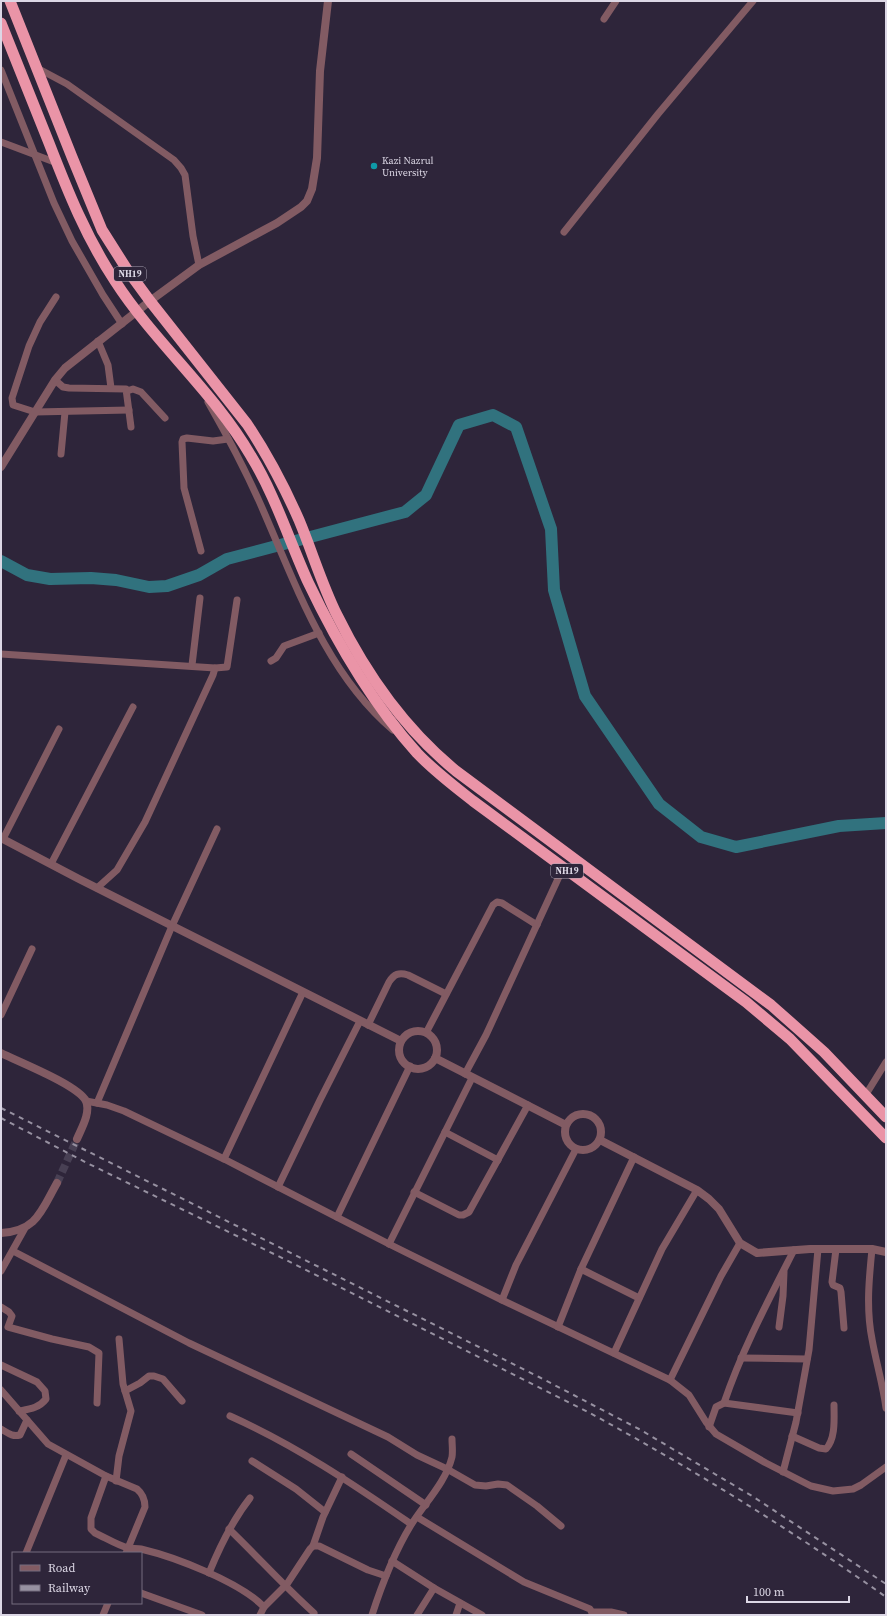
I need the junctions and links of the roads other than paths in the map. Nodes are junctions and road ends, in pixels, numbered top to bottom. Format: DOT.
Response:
graph roads {
  1 [pos="10,1"];
  2 [pos="328,1"];
  3 [pos="616,1"];
  4 [pos="753,1"];
  5 [pos="604,20"];
  6 [pos="1,23"];
  7 [pos="36,67"];
  8 [pos="1,70"];
  9 [pos="1,142"];
  10 [pos="35,155"];
  11 [pos="57,163"];
  12 [pos="564,232"];
  13 [pos="200,265"];
  14 [pos="56,297"];
  15 [pos="150,301"];
  16 [pos="137,312"];
  17 [pos="122,324"];
  18 [pos="98,342"];
  19 [pos="55,380"];
  20 [pos="198,385"];
  21 [pos="111,388"];
  22 [pos="127,391"];
  23 [pos="129,410"];
  24 [pos="35,412"];
  25 [pos="65,412"];
  26 [pos="165,418"];
  27 [pos="131,427"];
  28 [pos="228,439"];
  29 [pos="61,454"];
  30 [pos="1,467"];
  31 [pos="201,552"];
  32 [pos="200,598"];
  33 [pos="237,600"];
  34 [pos="319,633"];
  35 [pos="1,654"];
  36 [pos="271,661"];
  37 [pos="192,666"];
  38 [pos="214,668"];
  39 [pos="133,707"];
  40 [pos="60,729"];
  41 [pos="410,744"];
  42 [pos="217,829"];
  43 [pos="2,838"];
  44 [pos="51,864"];
  45 [pos="563,868"];
  46 [pos="97,888"];
  47 [pos="537,925"];
  48 [pos="172,926"];
  49 [pos="32,949"];
  50 [pos="303,992"];
  51 [pos="446,994"];
  52 [pos="1,1015"];
  53 [pos="364,1023"];
  54 [pos="426,1033"];
  55 [pos="401,1041"];
  56 [pos="1,1053"];
  57 [pos="435,1058"];
  58 [pos="886,1062"];
  59 [pos="410,1066"];
  60 [pos="468,1076"];
  61 [pos="865,1096"];
  62 [pos="86,1101"];
  63 [pos="97,1103"];
  64 [pos="528,1106"];
  65 [pos="886,1117"];
  66 [pos="566,1125"];
  67 [pos="445,1132"];
  68 [pos="886,1138"];
  69 [pos="77,1139"];
  70 [pos="600,1140"];
  71 [pos="576,1149"];
  72 [pos="634,1157"];
  73 [pos="224,1159"];
  74 [pos="498,1160"];
  75 [pos="57,1183"];
  76 [pos="278,1187"];
  77 [pos="697,1190"];
  78 [pos="414,1192"];
  79 [pos="337,1217"];
  80 [pos="25,1228"];
  81 [pos="1,1233"];
  82 [pos="740,1242"];
  83 [pos="389,1244"];
  84 [pos="818,1249"];
  85 [pos="836,1249"];
  86 [pos="872,1249"];
  87 [pos="794,1250"];
  88 [pos="13,1251"];
  89 [pos="886,1252"];
  90 [pos="581,1269"];
  91 [pos="784,1269"];
  92 [pos="1,1271"];
  93 [pos="639,1298"];
  94 [pos="502,1300"];
  95 [pos="1,1307"];
  96 [pos="558,1327"];
  97 [pos="779,1327"];
  98 [pos="844,1328"];
  99 [pos="119,1339"];
  100 [pos="614,1354"];
  101 [pos="741,1358"];
  102 [pos="807,1359"];
  103 [pos="1,1365"];
  104 [pos="670,1380"];
  105 [pos="1,1390"];
  106 [pos="125,1391"];
  107 [pos="182,1401"];
  108 [pos="97,1403"];
  109 [pos="724,1403"];
  110 [pos="834,1405"];
  111 [pos="886,1408"];
  112 [pos="19,1411"];
  113 [pos="798,1413"];
  114 [pos="230,1416"];
  115 [pos="27,1420"];
  116 [pos="710,1427"];
  117 [pos="1,1429"];
  118 [pos="792,1436"];
  119 [pos="452,1439"];
  120 [pos="351,1454"];
  121 [pos="66,1455"];
  122 [pos="252,1461"];
  123 [pos="886,1467"];
  124 [pos="447,1469"];
  125 [pos="783,1472"];
  126 [pos="106,1476"];
  127 [pos="342,1477"];
  128 [pos="116,1481"];
  129 [pos="250,1498"];
  130 [pos="426,1505"];
  131 [pos="325,1512"];
  132 [pos="417,1517"];
  133 [pos="411,1524"];
  134 [pos="561,1526"];
  135 [pos="229,1529"];
  136 [pos="313,1546"];
  137 [pos="127,1550"];
  138 [pos="26,1552"];
  139 [pos="392,1561"];
  140 [pos="209,1573"];
  141 [pos="386,1576"];
  142 [pos="285,1587"];
  143 [pos="434,1588"];
  144 [pos="142,1593"];
  145 [pos="460,1603"];
  146 [pos="108,1604"];
  147 [pos="262,1613"];
  148 [pos="314,1613"];
  149 [pos="593,1614"];
  150 [pos="103,1615"];
  151 [pos="202,1615"];
  152 [pos="372,1615"];
  153 [pos="417,1615"];
  154 [pos="456,1615"];
  155 [pos="482,1615"];
  156 [pos="624,1615"];
  1 -- 7 [label="highway, NH19"];
  2 -- 13 [label="street"];
  3 -- 5 [label="street"];
  4 -- 12 [label="street"];
  6 -- 11 [label="highway, NH19"];
  7 -- 13 [label="street"];
  7 -- 15 [label="highway, NH19"];
  8 -- 10 [label="street"];
  9 -- 10 [label="street"];
  10 -- 11 [label="street"];
  10 -- 17 [label="street"];
  11 -- 16 [label="highway, NH19"];
  13 -- 15 [label="street"];
  14 -- 24 [label="street"];
  15 -- 16 [label="street"];
  15 -- 61 [label="highway, NH19"];
  16 -- 17 [label="street"];
  16 -- 20 [label="highway, NH19"];
  17 -- 18 [label="street"];
  18 -- 19 [label="street"];
  18 -- 21 [label="street"];
  19 -- 21 [label="street"];
  19 -- 24 [label="street"];
  20 -- 28 [label="street"];
  20 -- 41 [label="highway, NH19"];
  21 -- 22 [label="street"];
  22 -- 23 [label="street"];
  22 -- 26 [label="street"];
  23 -- 25 [label="street"];
  23 -- 27 [label="street"];
  24 -- 25 [label="street"];
  24 -- 30 [label="street"];
  25 -- 29 [label="street"];
  28 -- 31 [label="street"];
  28 -- 34 [label="street"];
  32 -- 37 [label="street"];
  33 -- 38 [label="street"];
  34 -- 36 [label="street"];
  34 -- 41 [label="street"];
  35 -- 37 [label="street"];
  37 -- 38 [label="street"];
  38 -- 46 [label="street"];
  39 -- 44 [label="street"];
  40 -- 43 [label="street"];
  41 -- 45 [label="highway, NH19"];
  42 -- 48 [label="street"];
  43 -- 44 [label="street"];
  44 -- 46 [label="street"];
  45 -- 47 [label="street"];
  45 -- 68 [label="highway, NH19"];
  46 -- 48 [label="street"];
  47 -- 51 [label="street"];
  47 -- 60 [label="street"];
  48 -- 50 [label="street"];
  48 -- 63 [label="street"];
  49 -- 52 [label="street"];
  50 -- 53 [label="street"];
  50 -- 73 [label="street"];
  51 -- 53 [label="street"];
  51 -- 54 [label="street"];
  53 -- 55 [label="street"];
  53 -- 76 [label="street"];
  54 -- 55 [label="street"];
  54 -- 57 [label="street"];
  55 -- 59 [label="street"];
  56 -- 62 [label="street"];
  57 -- 59 [label="street"];
  57 -- 60 [label="street"];
  58 -- 61 [label="street"];
  59 -- 79 [label="street"];
  60 -- 64 [label="street"];
  60 -- 67 [label="street"];
  61 -- 65 [label="highway, NH19"];
  62 -- 63 [label="street"];
  62 -- 69 [label="street"];
  63 -- 73 [label="street"];
  64 -- 66 [label="street"];
  64 -- 74 [label="street"];
  66 -- 70 [label="street"];
  66 -- 71 [label="street"];
  67 -- 74 [label="street"];
  67 -- 78 [label="street"];
  70 -- 71 [label="street"];
  70 -- 72 [label="street"];
  71 -- 94 [label="street"];
  72 -- 77 [label="street"];
  72 -- 90 [label="street"];
  73 -- 76 [label="street"];
  74 -- 78 [label="street"];
  75 -- 80 [label="street"];
  76 -- 79 [label="street"];
  77 -- 82 [label="street"];
  77 -- 93 [label="street"];
  78 -- 83 [label="street"];
  79 -- 83 [label="street"];
  80 -- 81 [label="street"];
  80 -- 88 [label="street"];
  82 -- 87 [label="street"];
  82 -- 104 [label="street"];
  83 -- 94 [label="street"];
  84 -- 85 [label="street"];
  84 -- 87 [label="street"];
  84 -- 102 [label="street"];
  85 -- 86 [label="street"];
  85 -- 98 [label="street"];
  86 -- 89 [label="street"];
  86 -- 111 [label="street"];
  87 -- 91 [label="street"];
  88 -- 92 [label="street"];
  88 -- 124 [label="street"];
  90 -- 93 [label="street"];
  90 -- 96 [label="street"];
  91 -- 97 [label="street"];
  91 -- 101 [label="street"];
  93 -- 100 [label="street"];
  94 -- 96 [label="street"];
  95 -- 108 [label="street"];
  96 -- 100 [label="street"];
  99 -- 106 [label="street"];
  100 -- 104 [label="street"];
  101 -- 102 [label="street"];
  101 -- 109 [label="street"];
  102 -- 113 [label="street"];
  103 -- 112 [label="street"];
  104 -- 116 [label="street"];
  105 -- 112 [label="street"];
  106 -- 107 [label="street"];
  106 -- 128 [label="street"];
  109 -- 113 [label="street"];
  109 -- 116 [label="street"];
  110 -- 118 [label="street"];
  112 -- 115 [label="street"];
  113 -- 118 [label="street"];
  114 -- 127 [label="street"];
  115 -- 117 [label="street"];
  115 -- 121 [label="street"];
  116 -- 125 [label="street"];
  118 -- 125 [label="street"];
  119 -- 124 [label="street"];
  120 -- 130 [label="street"];
  121 -- 126 [label="street"];
  121 -- 138 [label="street"];
  122 -- 131 [label="street"];
  123 -- 125 [label="street"];
  124 -- 130 [label="street"];
  124 -- 134 [label="street"];
  126 -- 128 [label="street"];
  126 -- 137 [label="street"];
  127 -- 131 [label="street"];
  127 -- 133 [label="street"];
  128 -- 137 [label="street"];
  129 -- 135 [label="street"];
  130 -- 132 [label="street"];
  131 -- 136 [label="street"];
  132 -- 133 [label="street"];
  132 -- 149 [label="street"];
  133 -- 139 [label="street"];
  135 -- 140 [label="street"];
  135 -- 142 [label="street"];
  136 -- 141 [label="street"];
  136 -- 142 [label="street"];
  137 -- 140 [label="street"];
  139 -- 141 [label="street"];
  139 -- 143 [label="street"];
  140 -- 147 [label="street"];
  141 -- 152 [label="street"];
  142 -- 147 [label="street"];
  142 -- 148 [label="street"];
  143 -- 145 [label="street"];
  143 -- 153 [label="street"];
  144 -- 151 [label="street"];
  145 -- 154 [label="street"];
  145 -- 155 [label="street"];
  146 -- 150 [label="street"];
  149 -- 156 [label="street"];
}
